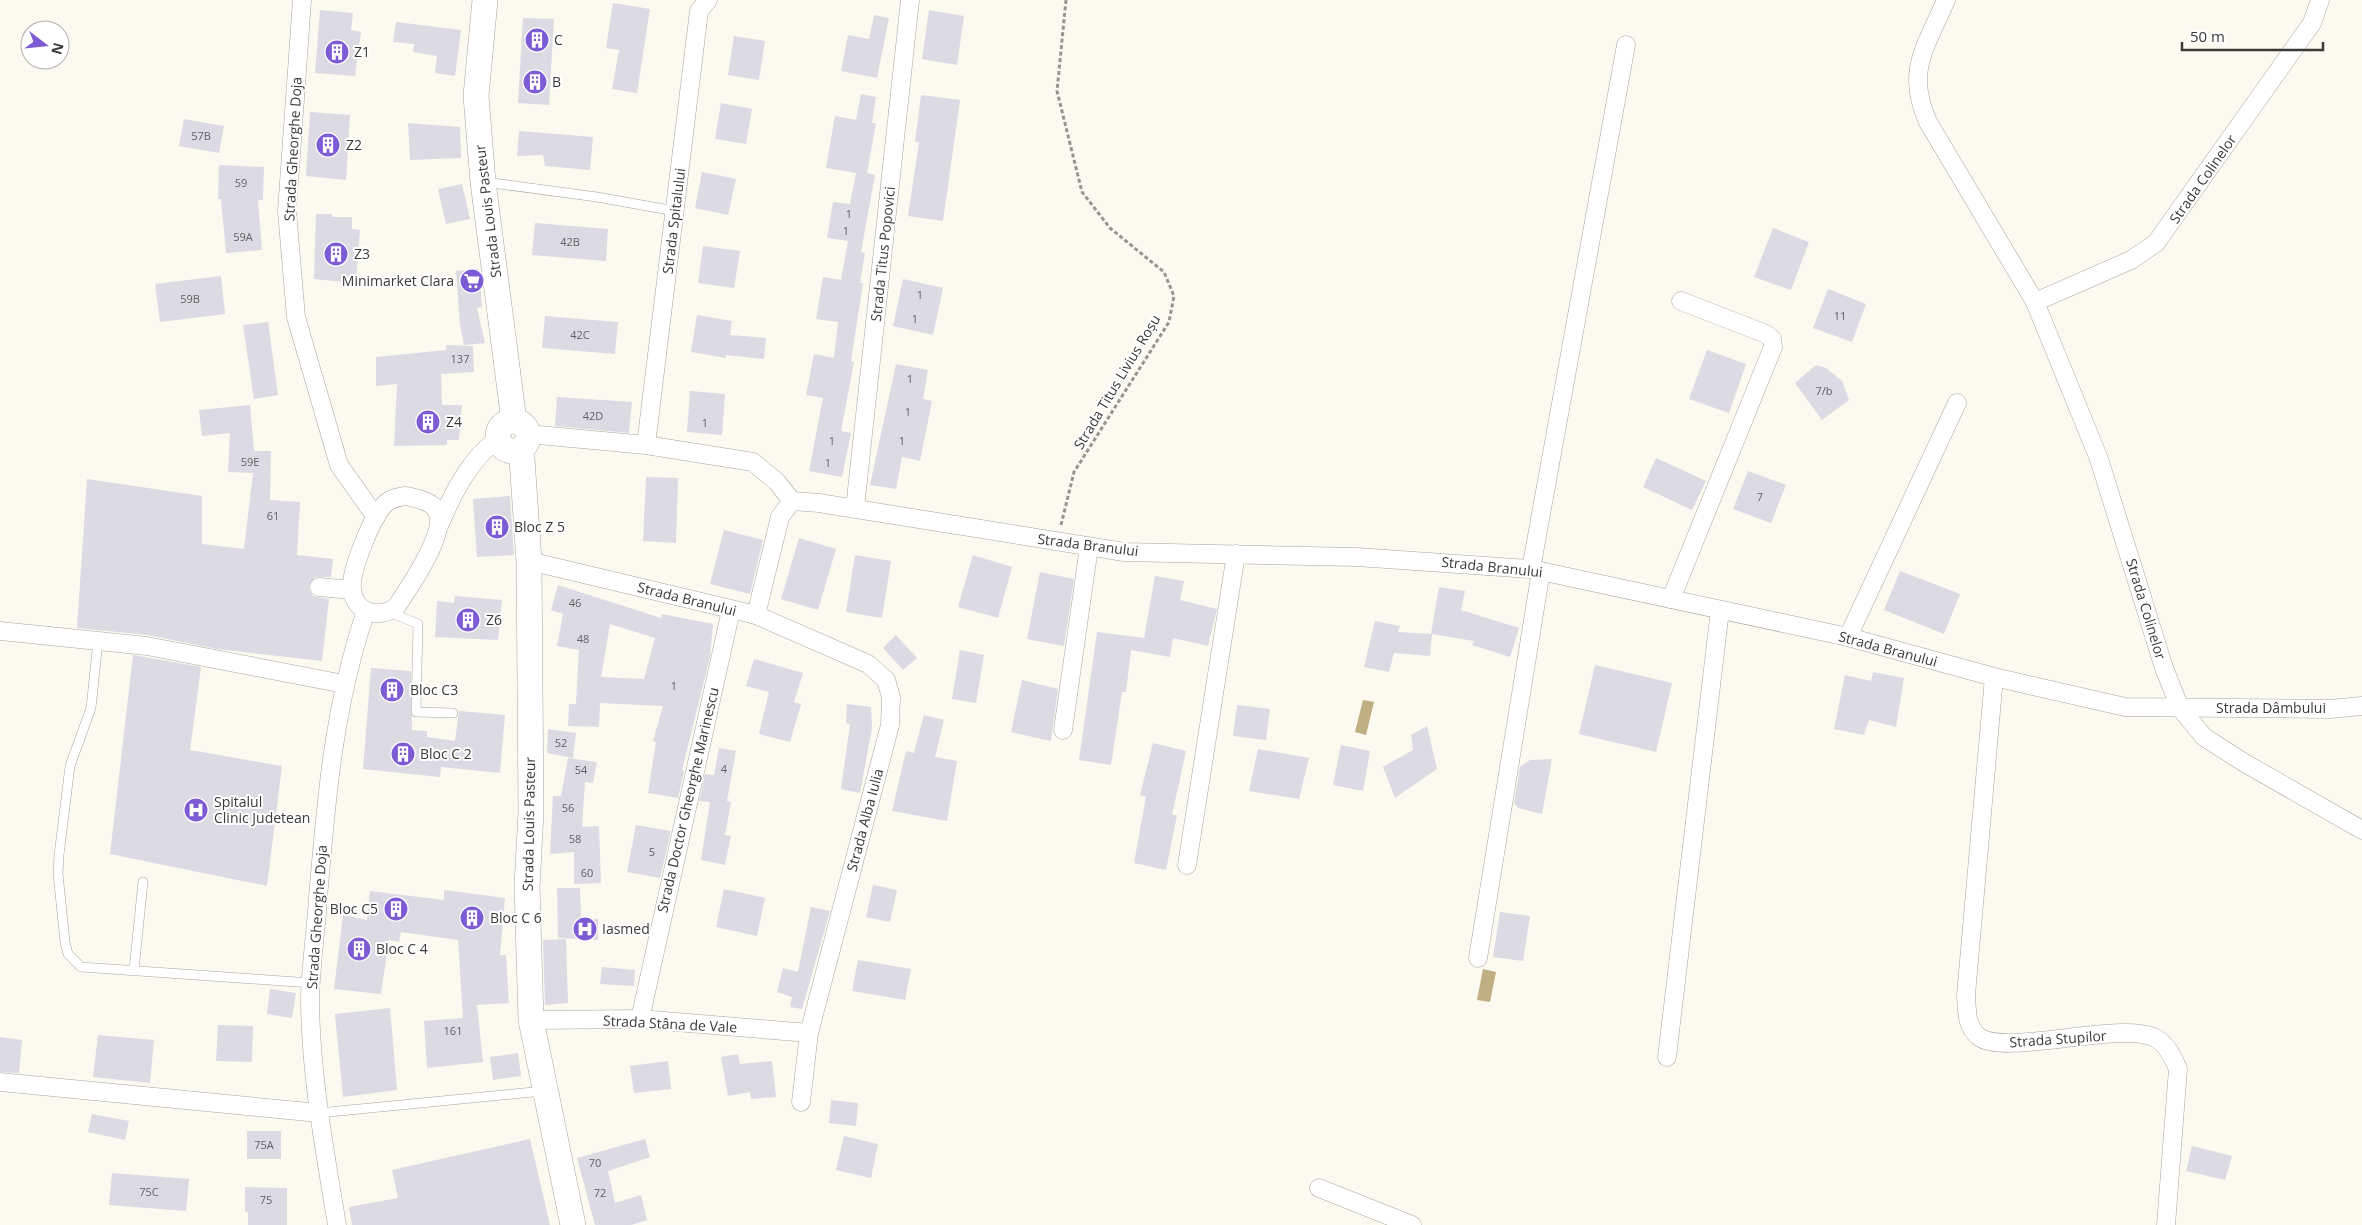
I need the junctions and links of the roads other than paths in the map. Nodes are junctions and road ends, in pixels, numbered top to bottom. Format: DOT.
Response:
graph roads {
  1 [pos="302,0"];
  2 [pos="485,0"];
  3 [pos="708,0"];
  4 [pos="910,0"];
  5 [pos="1946,0"];
  6 [pos="2320,0"];
  7 [pos="1626,45"];
  8 [pos="483,182"];
  9 [pos="675,211"];
  10 [pos="1681,301"];
  11 [pos="2035,302"];
  12 [pos="1957,403"];
  13 [pos="515,436"];
  14 [pos="646,445"];
  15 [pos="455,491"];
  16 [pos="362,495"];
  17 [pos="395,497"];
  18 [pos="792,501"];
  19 [pos="425,502"];
  20 [pos="855,508"];
  21 [pos="376,517"];
  22 [pos="438,529"];
  23 [pos="1089,547"];
  24 [pos="1236,554"];
  25 [pos="529,561"];
  26 [pos="1536,570"];
  27 [pos="318,587"];
  28 [pos="352,590"];
  29 [pos="1671,599"];
  30 [pos="731,610"];
  31 [pos="1720,610"];
  32 [pos="366,611"];
  33 [pos="390,612"];
  34 [pos="756,615"];
  35 [pos="0,631"];
  36 [pos="1848,637"];
  37 [pos="98,641"];
  38 [pos="1994,677"];
  39 [pos="344,684"];
  40 [pos="2362,706"];
  41 [pos="2180,708"];
  42 [pos="453,713"];
  43 [pos="1063,730"];
  44 [pos="2362,830"];
  45 [pos="1187,865"];
  46 [pos="143,882"];
  47 [pos="1478,958"];
  48 [pos="134,970"];
  49 [pos="312,983"];
  50 [pos="640,1019"];
  51 [pos="531,1020"];
  52 [pos="809,1033"];
  53 [pos="1667,1057"];
  54 [pos="0,1082"];
  55 [pos="546,1090"];
  56 [pos="802,1102"];
  57 [pos="318,1113"];
  58 [pos="1319,1188"];
  59 [pos="337,1225"];
  60 [pos="574,1225"];
  61 [pos="1412,1225"];
  62 [pos="2166,1225"];
  1 -- 16 [label="street, Strada Gheorghe Doja"];
  2 -- 8 [label="main road, Strada Louis Pasteur"];
  3 -- 9 [label="street, Strada Spitalului"];
  4 -- 20 [label="street, Strada Titus Popovici"];
  5 -- 11 [label="street, Strada Colinelor"];
  6 -- 11 [label="street, Strada Colinelor"];
  7 -- 26 [label="street"];
  8 -- 9 [label="lane"];
  8 -- 13 [label="main road, Strada Louis Pasteur"];
  9 -- 14 [label="street, Strada Spitalului"];
  10 -- 29 [label="street"];
  11 -- 41 [label="street, Strada Colinelor"];
  12 -- 36 [label="street"];
  13 -- 14 [label="street"];
  13 -- 15 [label="street"];
  13 -- 25 [label="main road, Strada Louis Pasteur"];
  14 -- 18 [label="street"];
  15 -- 19 [label="street"];
  15 -- 22 [label="street"];
  16 -- 17 [label="street"];
  16 -- 21 [label="street, Strada Gheorghe Doja"];
  17 -- 19 [label="street"];
  17 -- 21 [label="street"];
  18 -- 20 [label="street, Strada Branului"];
  18 -- 34 [label="street, Strada Branului"];
  19 -- 22 [label="street"];
  20 -- 23 [label="street, Strada Branului"];
  21 -- 28 [label="street"];
  22 -- 33 [label="street"];
  23 -- 24 [label="street, Strada Branului"];
  23 -- 43 [label="street"];
  24 -- 26 [label="street, Strada Branului"];
  24 -- 45 [label="street"];
  25 -- 30 [label="street, Strada Branului"];
  25 -- 51 [label="main road, Strada Louis Pasteur"];
  26 -- 29 [label="street, Strada Branului"];
  26 -- 47 [label="street"];
  27 -- 28 [label="street"];
  28 -- 32 [label="street"];
  29 -- 31 [label="street, Strada Branului"];
  30 -- 34 [label="street, Strada Branului"];
  30 -- 50 [label="street, Strada Doctor Gheorghe Marinescu"];
  31 -- 36 [label="street, Strada Branului"];
  31 -- 53 [label="street"];
  32 -- 33 [label="street"];
  32 -- 39 [label="street, Strada Gheorghe Doja"];
  33 -- 42 [label="lane"];
  34 -- 52 [label="street, Strada Alba Iulia"];
  35 -- 37 [label="street"];
  36 -- 38 [label="street, Strada Branului"];
  37 -- 39 [label="street"];
  37 -- 48 [label="lane"];
  38 -- 41 [label="street, Strada Branului"];
  38 -- 62 [label="street, Strada Stupilor"];
  39 -- 49 [label="street, Strada Gheorghe Doja"];
  40 -- 41 [label="street, Strada Dâmbului"];
  41 -- 44 [label="street, Strada Colinelor"];
  46 -- 48 [label="lane"];
  48 -- 49 [label="lane"];
  49 -- 57 [label="street, Strada Gheorghe Doja"];
  50 -- 51 [label="street, Strada Stâna de Vale"];
  50 -- 52 [label="street, Strada Stâna de Vale"];
  51 -- 55 [label="main road, Strada Louis Pasteur"];
  52 -- 56 [label="street, Strada Alba Iulia"];
  54 -- 57 [label="street"];
  55 -- 57 [label="lane"];
  55 -- 60 [label="main road, Strada Louis Pasteur"];
  57 -- 59 [label="street, Strada Gheorghe Doja"];
  58 -- 61 [label="street"];
}
